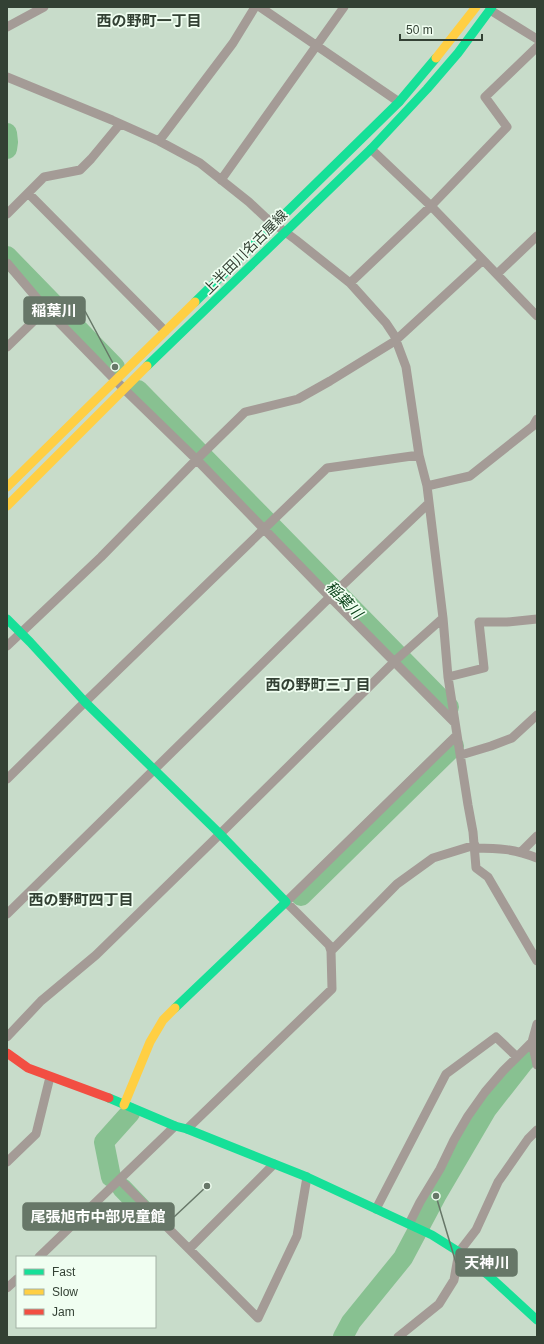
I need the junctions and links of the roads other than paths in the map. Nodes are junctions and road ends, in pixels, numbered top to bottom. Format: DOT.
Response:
graph roads {
  1 [pos="44,7"];
  2 [pos="255,7"];
  3 [pos="260,7"];
  4 [pos="344,7"];
  5 [pos="476,7"];
  6 [pos="491,8"];
  7 [pos="7,27"];
  8 [pos="537,40"];
  9 [pos="317,46"];
  10 [pos="537,47"];
  11 [pos="7,77"];
  12 [pos="399,102"];
  13 [pos="120,124"];
  14 [pos="159,141"];
  15 [pos="371,149"];
  16 [pos="221,180"];
  17 [pos="28,193"];
  18 [pos="431,206"];
  19 [pos="7,214"];
  20 [pos="275,224"];
  21 [pos="285,232"];
  22 [pos="537,236"];
  23 [pos="483,260"];
  24 [pos="7,263"];
  25 [pos="497,274"];
  26 [pos="350,283"];
  27 [pos="46,309"];
  28 [pos="537,316"];
  29 [pos="165,331"];
  30 [pos="396,341"];
  31 [pos="7,348"];
  32 [pos="116,380"];
  33 [pos="124,389"];
  34 [pos="537,419"];
  35 [pos="419,455"];
  36 [pos="197,459"];
  37 [pos="427,486"];
  38 [pos="7,487"];
  39 [pos="429,503"];
  40 [pos="7,506"];
  41 [pos="265,528"];
  42 [pos="331,596"];
  43 [pos="443,618"];
  44 [pos="537,619"];
  45 [pos="7,620"];
  46 [pos="20,633"];
  47 [pos="7,646"];
  48 [pos="398,658"];
  49 [pos="448,676"];
  50 [pos="85,702"];
  51 [pos="537,715"];
  52 [pos="455,722"];
  53 [pos="457,735"];
  54 [pos="461,755"];
  55 [pos="154,771"];
  56 [pos="7,779"];
  57 [pos="220,834"];
  58 [pos="537,836"];
  59 [pos="475,847"];
  60 [pos="520,852"];
  61 [pos="537,858"];
  62 [pos="286,902"];
  63 [pos="7,914"];
  64 [pos="331,951"];
  65 [pos="537,961"];
  66 [pos="537,1024"];
  67 [pos="7,1037"];
  68 [pos="532,1043"];
  69 [pos="7,1053"];
  70 [pos="517,1057"];
  71 [pos="537,1065"];
  72 [pos="50,1078"];
  73 [pos="124,1105"];
  74 [pos="175,1126"];
  75 [pos="187,1130"];
  76 [pos="537,1130"];
  77 [pos="7,1162"];
  78 [pos="274,1164"];
  79 [pos="307,1177"];
  80 [pos="120,1180"];
  81 [pos="376,1208"];
  82 [pos="409,1224"];
  83 [pos="189,1249"];
  84 [pos="459,1252"];
  85 [pos="40,1256"];
  86 [pos="16,1280"];
  87 [pos="7,1288"];
  88 [pos="537,1320"];
  89 [pos="398,1337"];
  1 -- 7 [label="street"];
  2 -- 14 [label="street"];
  3 -- 9 [label="street"];
  4 -- 9 [label="street"];
  5 -- 12 [label="main road, 上半田川名古屋線"];
  6 -- 8 [label="street"];
  6 -- 15 [label="main road, 上半田川名古屋線"];
  9 -- 12 [label="street"];
  9 -- 16 [label="street"];
  10 -- 18 [label="street"];
  11 -- 13 [label="street"];
  12 -- 20 [label="main road, 上半田川名古屋線"];
  13 -- 14 [label="street"];
  13 -- 17 [label="street"];
  14 -- 16 [label="street"];
  15 -- 18 [label="street"];
  15 -- 21 [label="main road, 上半田川名古屋線"];
  16 -- 20 [label="street"];
  17 -- 19 [label="street"];
  17 -- 29 [label="street"];
  18 -- 23 [label="street"];
  18 -- 26 [label="street"];
  20 -- 21 [label="street"];
  20 -- 29 [label="main road, 上半田川名古屋線"];
  21 -- 26 [label="street"];
  21 -- 33 [label="main road, 上半田川名古屋線"];
  22 -- 25 [label="street"];
  23 -- 25 [label="street"];
  23 -- 30 [label="street"];
  24 -- 27 [label="street"];
  25 -- 28 [label="street"];
  26 -- 30 [label="street"];
  27 -- 31 [label="street"];
  27 -- 32 [label="street"];
  29 -- 32 [label="main road, 上半田川名古屋線"];
  30 -- 35 [label="street"];
  30 -- 36 [label="street"];
  32 -- 33 [label="street"];
  32 -- 38 [label="main road, 上半田川名古屋線"];
  33 -- 36 [label="street"];
  33 -- 40 [label="main road, 上半田川名古屋線"];
  34 -- 37 [label="street"];
  35 -- 37 [label="street"];
  35 -- 41 [label="street"];
  36 -- 41 [label="street"];
  36 -- 46 [label="street"];
  37 -- 39 [label="street"];
  39 -- 42 [label="street"];
  39 -- 43 [label="street"];
  41 -- 42 [label="street"];
  41 -- 50 [label="street"];
  42 -- 48 [label="street"];
  42 -- 55 [label="street"];
  43 -- 48 [label="street"];
  43 -- 49 [label="street"];
  44 -- 49 [label="street"];
  45 -- 46 [label="main road"];
  46 -- 47 [label="street"];
  46 -- 50 [label="main road"];
  48 -- 52 [label="street"];
  48 -- 57 [label="street"];
  49 -- 52 [label="street"];
  50 -- 55 [label="main road"];
  50 -- 56 [label="street"];
  51 -- 54 [label="street"];
  52 -- 53 [label="street"];
  53 -- 54 [label="street"];
  53 -- 62 [label="street"];
  54 -- 59 [label="street"];
  55 -- 57 [label="main road"];
  55 -- 63 [label="street"];
  57 -- 62 [label="main road"];
  57 -- 67 [label="street"];
  58 -- 60 [label="street"];
  59 -- 60 [label="street"];
  59 -- 64 [label="street"];
  59 -- 65 [label="street"];
  60 -- 61 [label="street"];
  62 -- 64 [label="street"];
  62 -- 73 [label="main road"];
  64 -- 75 [label="street"];
  66 -- 68 [label="street"];
  68 -- 70 [label="street"];
  68 -- 71 [label="street"];
  69 -- 72 [label="main road"];
  70 -- 81 [label="street"];
  70 -- 82 [label="street"];
  72 -- 73 [label="main road"];
  72 -- 77 [label="street"];
  73 -- 74 [label="main road"];
  74 -- 75 [label="main road"];
  74 -- 80 [label="street"];
  75 -- 78 [label="main road"];
  76 -- 84 [label="street"];
  78 -- 79 [label="main road"];
  78 -- 83 [label="street"];
  79 -- 81 [label="main road"];
  79 -- 83 [label="street"];
  80 -- 83 [label="street"];
  80 -- 85 [label="street"];
  81 -- 82 [label="main road"];
  82 -- 84 [label="main road"];
  84 -- 88 [label="main road"];
  84 -- 89 [label="street"];
  86 -- 87 [label="street"];
}
